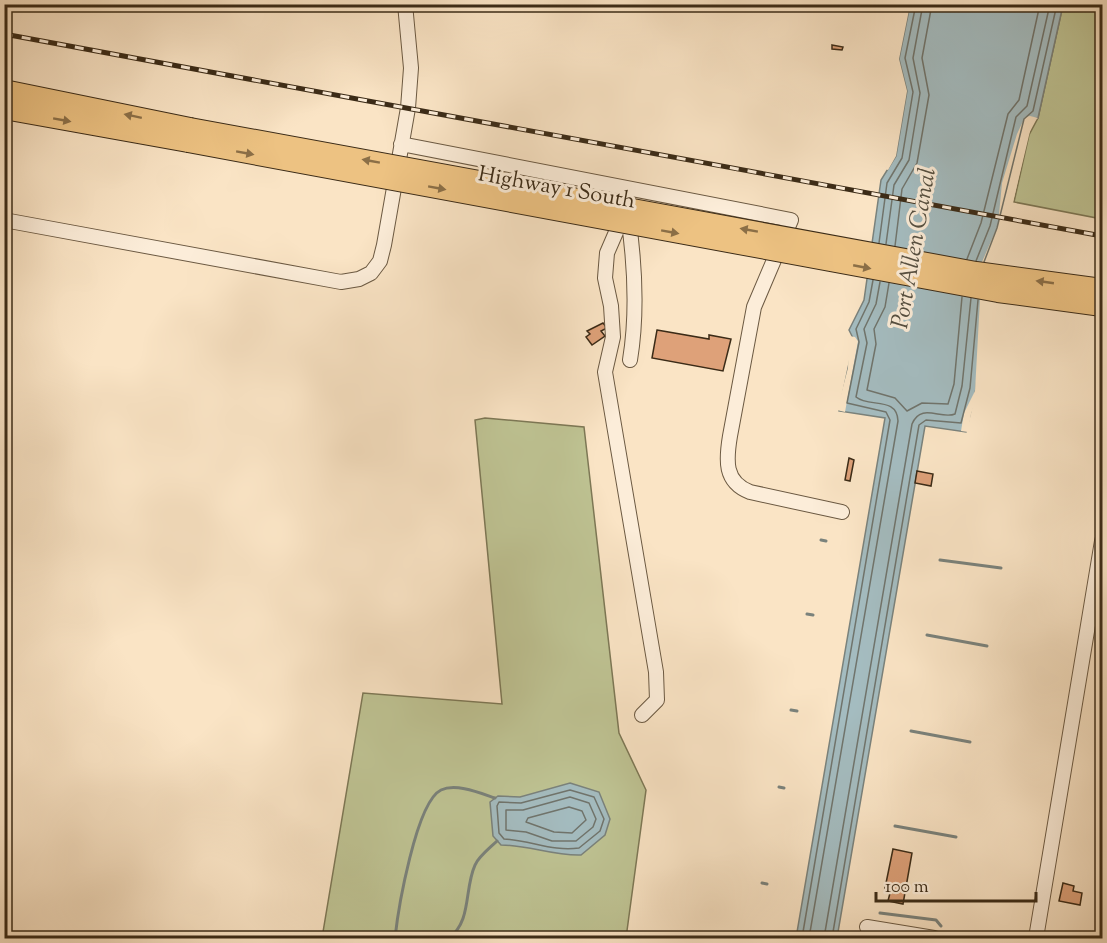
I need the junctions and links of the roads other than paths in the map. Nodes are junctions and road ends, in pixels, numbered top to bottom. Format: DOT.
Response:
graph roads {
  1 [pos="405,4"];
  2 [pos="4,90"];
  3 [pos="4,109"];
  4 [pos="189,135"];
  5 [pos="401,144"];
  6 [pos="632,189"];
  7 [pos="627,208"];
  8 [pos="4,220"];
  9 [pos="1102,290"];
  10 [pos="1102,306"];
  11 [pos="630,360"];
  12 [pos="842,512"];
  13 [pos="1102,541"];
  14 [pos="642,715"];
  15 [pos="867,927"];
  16 [pos="934,939"];
  17 [pos="1036,939"];
  1 -- 5 [label="street"];
  4 -- 2 [label="highway, one-way"];
  3 -- 4 [label="highway, Highway 1 South, one-way"];
  9 -- 4 [label="highway, one-way, bridge"];
  4 -- 10 [label="highway, Highway 1 South, one-way, bridge"];
  5 -- 6 [label="street"];
  5 -- 8 [label="street"];
  6 -- 7 [label="street"];
  6 -- 12 [label="street"];
  7 -- 11 [label="street"];
  7 -- 14 [label="street"];
  13 -- 17 [label="street"];
  15 -- 16 [label="street"];
}
